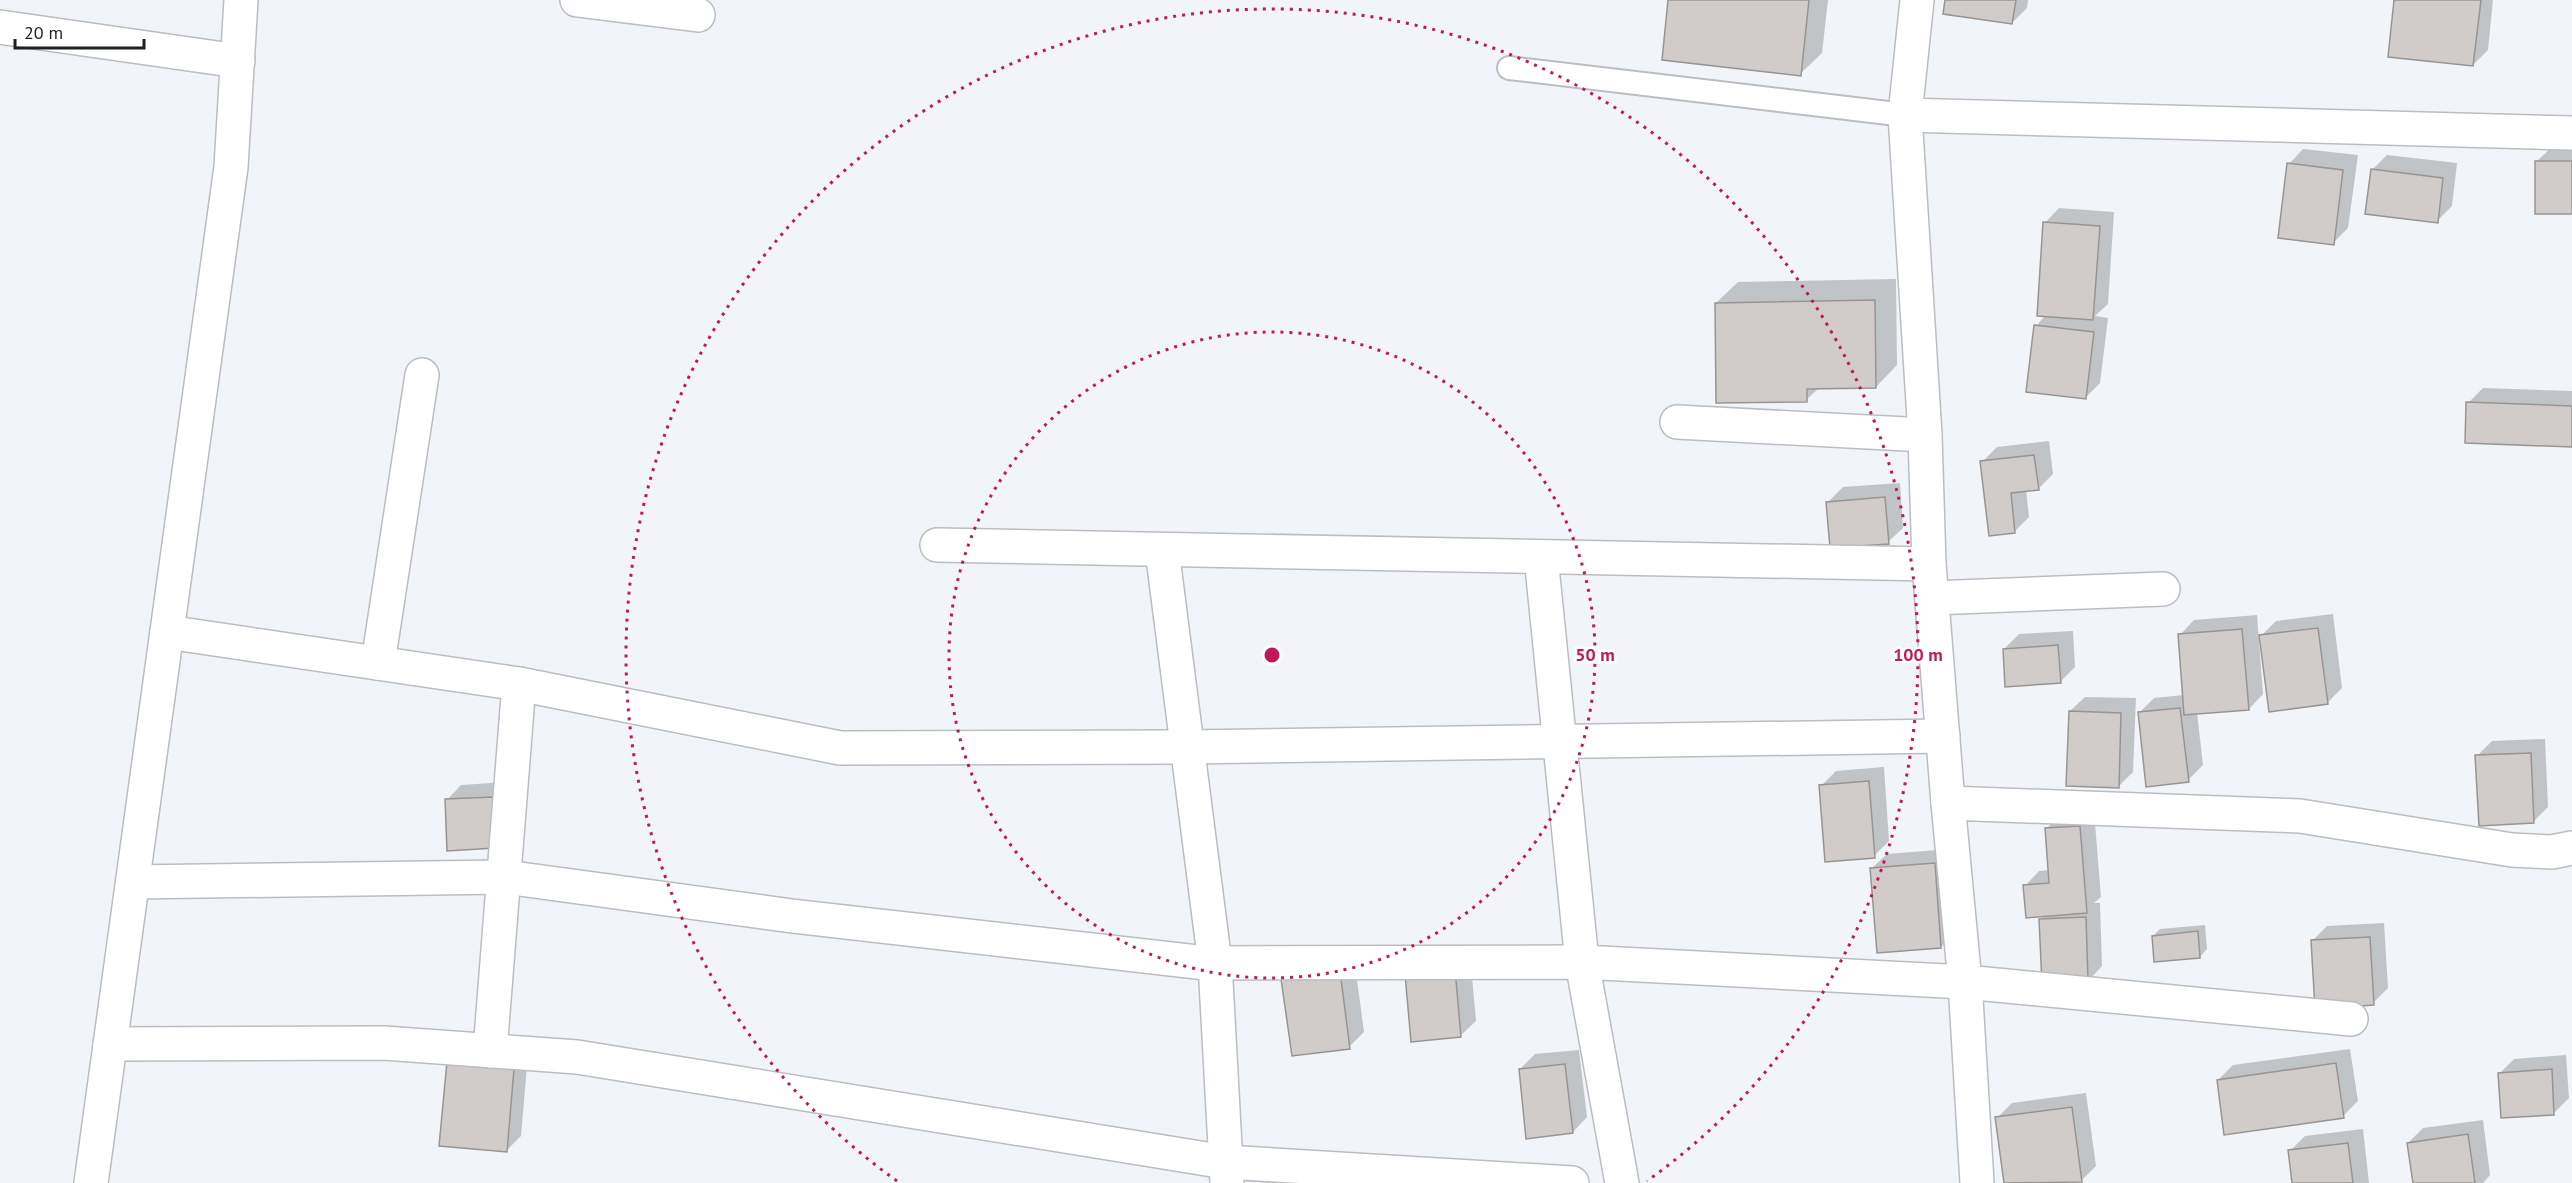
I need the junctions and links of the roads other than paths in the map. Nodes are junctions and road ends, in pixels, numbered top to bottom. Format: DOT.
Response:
graph roads {
  1 [pos="241,0"];
  2 [pos="576,0"];
  3 [pos="1917,0"];
  4 [pos="698,15"];
  5 [pos="0,27"];
  6 [pos="238,62"];
  7 [pos="1509,68"];
  8 [pos="1905,115"];
  9 [pos="2572,133"];
  10 [pos="422,375"];
  11 [pos="1677,422"];
  12 [pos="1925,435"];
  13 [pos="937,545"];
  14 [pos="1162,550"];
  15 [pos="1541,557"];
  16 [pos="1929,564"];
  17 [pos="2163,590"];
  18 [pos="1932,598"];
  19 [pos="167,632"];
  20 [pos="378,663"];
  21 [pos="519,684"];
  22 [pos="1943,736"];
  23 [pos="1560,741"];
  24 [pos="1188,747"];
  25 [pos="1948,803"];
  26 [pos="2572,848"];
  27 [pos="505,877"];
  28 [pos="133,882"];
  29 [pos="1582,962"];
  30 [pos="1215,963"];
  31 [pos="1965,982"];
  32 [pos="2351,1019"];
  33 [pos="110,1044"];
  34 [pos="490,1051"];
  35 [pos="1226,1172"];
  36 [pos="91,1183"];
  37 [pos="1572,1183"];
  38 [pos="1622,1183"];
  39 [pos="1977,1183"];
  1 -- 6 [label="street"];
  2 -- 4 [label="street"];
  3 -- 8 [label="street"];
  5 -- 6 [label="street"];
  6 -- 19 [label="street"];
  7 -- 8 [label="lane"];
  8 -- 9 [label="street"];
  8 -- 12 [label="street"];
  10 -- 20 [label="street"];
  11 -- 12 [label="street"];
  12 -- 16 [label="street"];
  13 -- 14 [label="street"];
  14 -- 15 [label="street"];
  14 -- 24 [label="street"];
  15 -- 16 [label="street"];
  15 -- 23 [label="street"];
  16 -- 18 [label="street"];
  17 -- 18 [label="street"];
  18 -- 22 [label="street"];
  19 -- 20 [label="street"];
  19 -- 28 [label="street"];
  20 -- 21 [label="street"];
  21 -- 24 [label="street"];
  21 -- 27 [label="street"];
  22 -- 23 [label="street"];
  22 -- 25 [label="street"];
  23 -- 24 [label="street"];
  23 -- 29 [label="street"];
  24 -- 30 [label="street"];
  25 -- 26 [label="street"];
  25 -- 31 [label="street"];
  27 -- 28 [label="street"];
  27 -- 30 [label="street"];
  27 -- 34 [label="street"];
  28 -- 33 [label="street"];
  29 -- 30 [label="street"];
  29 -- 31 [label="street"];
  29 -- 38 [label="street"];
  30 -- 35 [label="street"];
  31 -- 32 [label="street"];
  31 -- 39 [label="street"];
  33 -- 34 [label="street"];
  33 -- 36 [label="street"];
  34 -- 35 [label="street"];
  35 -- 37 [label="street"];
}
